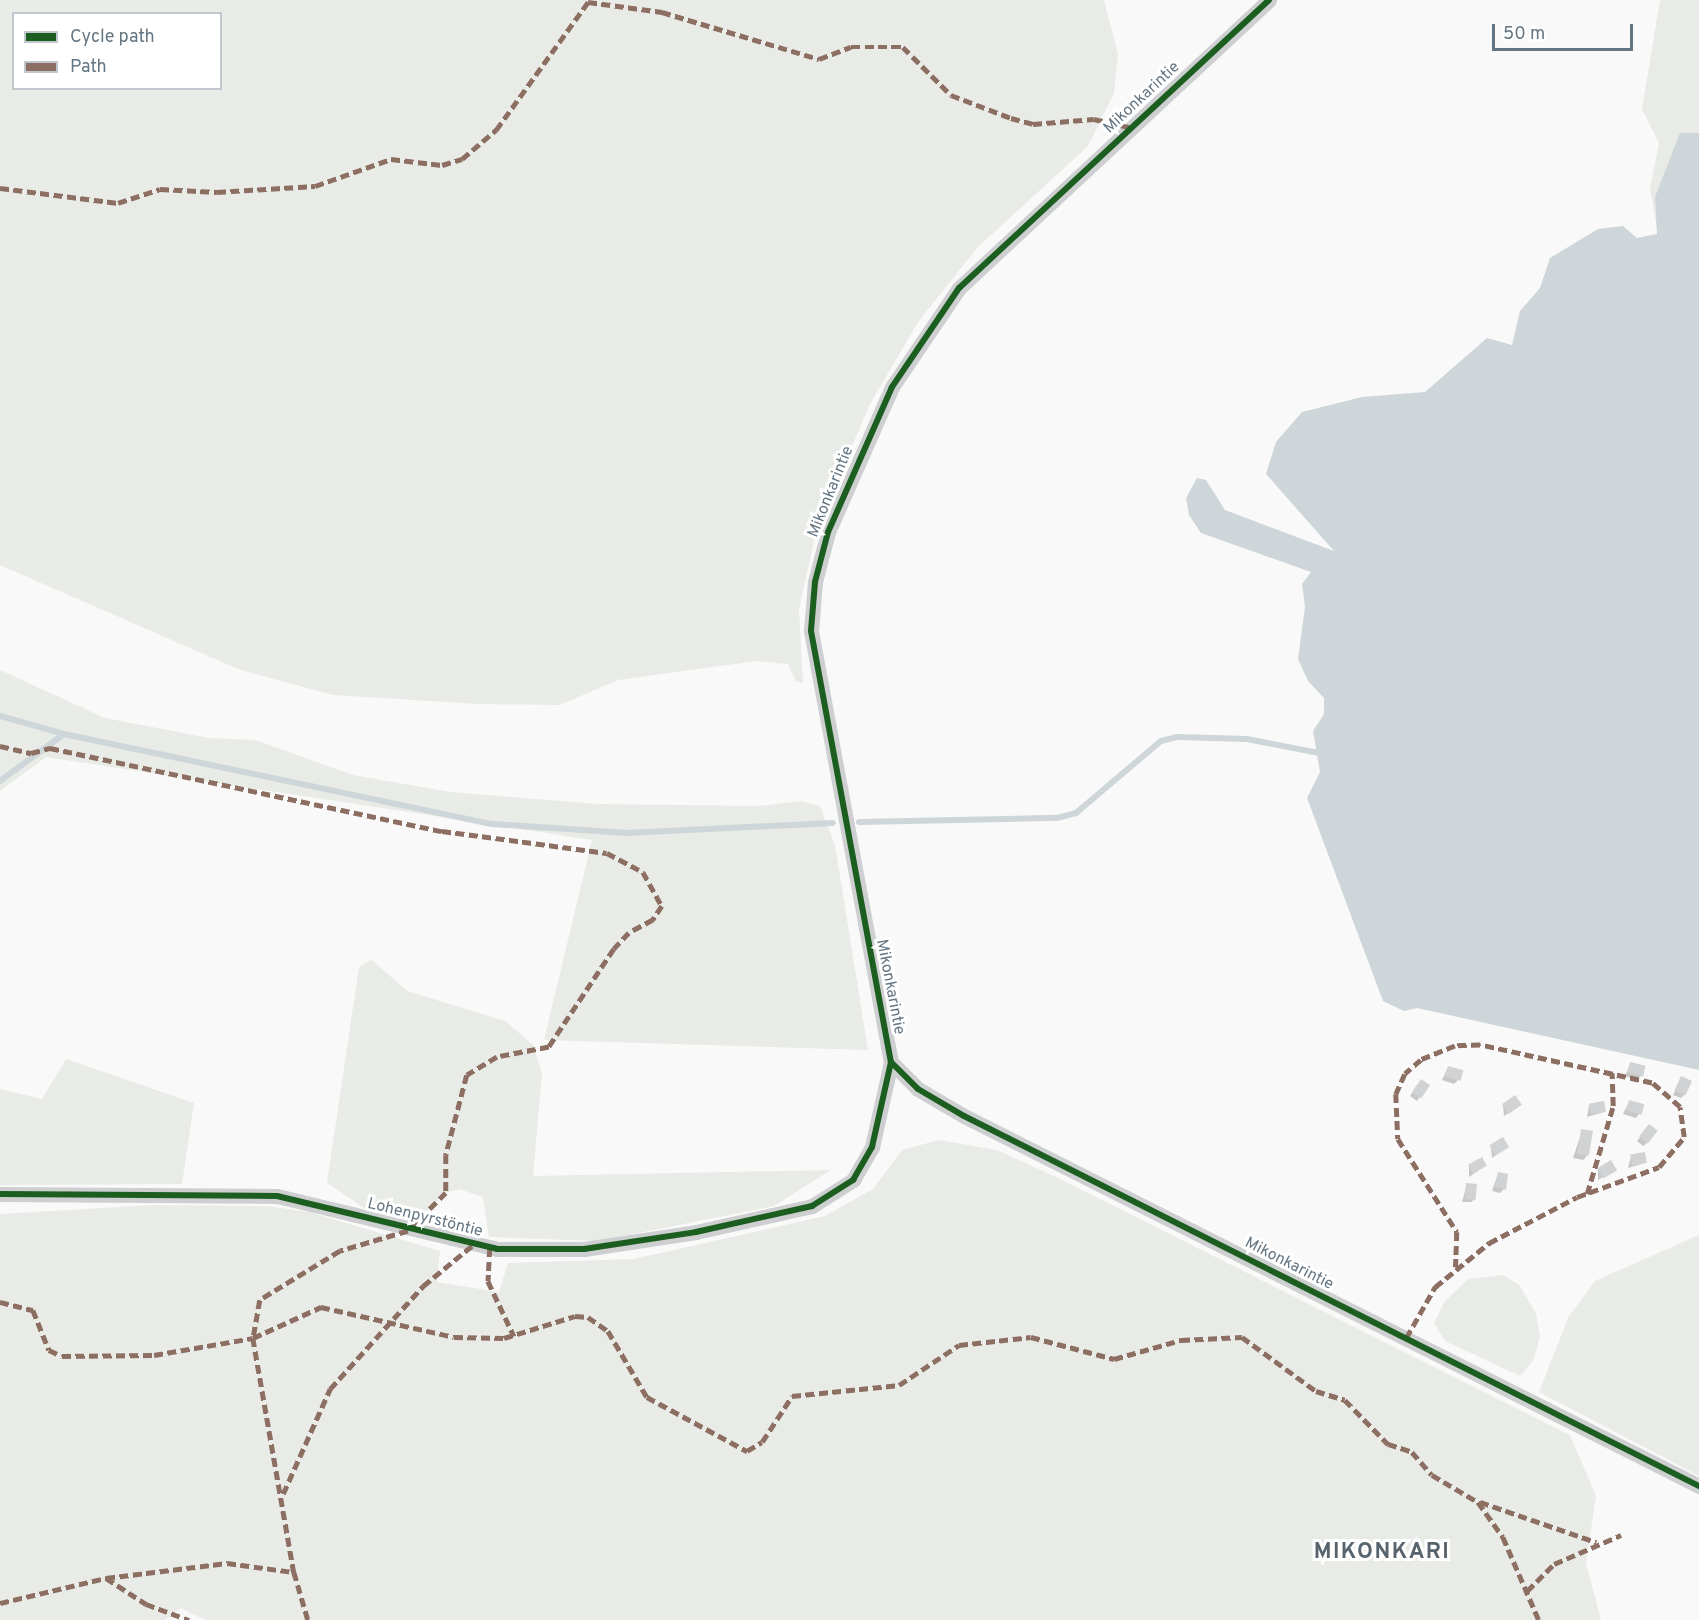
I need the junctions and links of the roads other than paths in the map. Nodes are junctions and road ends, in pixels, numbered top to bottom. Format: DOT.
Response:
graph roads {
  1 [pos="1269,0"];
  2 [pos="891,1062"];
  3 [pos="0,1194"];
  4 [pos="1699,1486"];
  1 -- 2 [label="street, Mikonkarintie"];
  2 -- 3 [label="street, Lohenpyrstöntie"];
  2 -- 4 [label="street, Mikonkarintie"];
}
